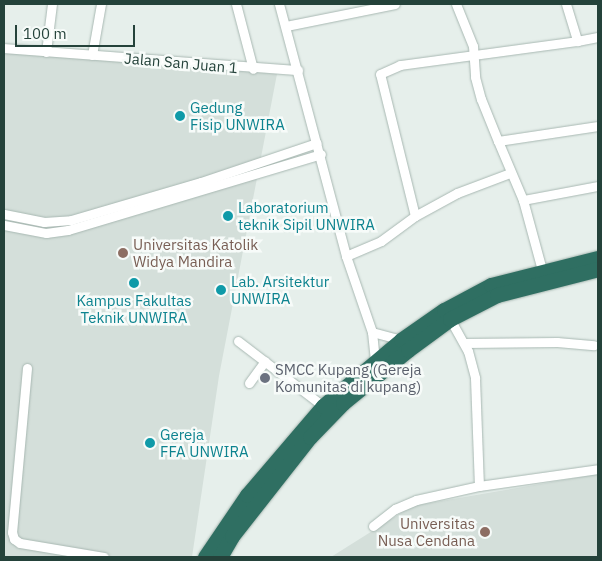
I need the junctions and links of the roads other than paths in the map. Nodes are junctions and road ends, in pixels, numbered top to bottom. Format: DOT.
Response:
graph roads {
  1 [pos="52,4"];
  2 [pos="101,4"];
  3 [pos="236,4"];
  4 [pos="279,4"];
  5 [pos="395,4"];
  6 [pos="456,4"];
  7 [pos="566,4"];
  8 [pos="378,5"];
  9 [pos="286,26"];
  10 [pos="598,37"];
  11 [pos="576,41"];
  12 [pos="4,48"];
  13 [pos="46,52"];
  14 [pos="474,55"];
  15 [pos="92,56"];
  16 [pos="253,68"];
  17 [pos="298,70"];
  18 [pos="598,126"];
  19 [pos="498,141"];
  20 [pos="317,143"];
  21 [pos="321,154"];
  22 [pos="236,170"];
  23 [pos="510,173"];
  24 [pos="238,180"];
  25 [pos="598,186"];
  26 [pos="523,200"];
  27 [pos="4,214"];
  28 [pos="415,216"];
  29 [pos="4,224"];
  30 [pos="346,256"];
  31 [pos="598,258"];
  32 [pos="598,269"];
  33 [pos="542,270"];
  34 [pos="450,319"];
  35 [pos="372,332"];
  36 [pos="401,340"];
  37 [pos="238,341"];
  38 [pos="465,343"];
  39 [pos="594,345"];
  40 [pos="375,360"];
  41 [pos="265,361"];
  42 [pos="27,368"];
  43 [pos="249,383"];
  44 [pos="323,406"];
  45 [pos="306,433"];
  46 [pos="598,469"];
  47 [pos="479,486"];
  48 [pos="373,526"];
  49 [pos="104,557"];
  50 [pos="205,557"];
  51 [pos="220,557"];
  1 -- 13 [label="street"];
  2 -- 15 [label="street"];
  3 -- 16 [label="street"];
  4 -- 9 [label="street"];
  5 -- 8 [label="street"];
  6 -- 14 [label="street"];
  7 -- 11 [label="street"];
  8 -- 9 [label="street"];
  9 -- 17 [label="street"];
  10 -- 11 [label="street"];
  11 -- 14 [label="street"];
  12 -- 13 [label="street, Jalan San Juan 1"];
  13 -- 15 [label="street, Jalan San Juan 1"];
  14 -- 19 [label="street"];
  14 -- 28 [label="street"];
  15 -- 16 [label="street, Jalan San Juan 1"];
  16 -- 17 [label="street, Jalan San Juan 1"];
  17 -- 20 [label="street"];
  18 -- 19 [label="street"];
  19 -- 23 [label="street"];
  20 -- 21 [label="street"];
  20 -- 22 [label="street"];
  21 -- 24 [label="street"];
  21 -- 30 [label="street"];
  22 -- 24 [label="street"];
  22 -- 27 [label="street"];
  23 -- 26 [label="street"];
  23 -- 28 [label="street"];
  24 -- 29 [label="street"];
  25 -- 26 [label="street"];
  26 -- 33 [label="street"];
  28 -- 30 [label="street"];
  30 -- 35 [label="street"];
  31 -- 33 [label="highway"];
  32 -- 34 [label="highway"];
  33 -- 36 [label="highway"];
  34 -- 38 [label="street"];
  34 -- 45 [label="highway"];
  35 -- 36 [label="street"];
  35 -- 40 [label="street"];
  36 -- 40 [label="highway"];
  37 -- 41 [label="street"];
  38 -- 39 [label="street"];
  38 -- 47 [label="street"];
  40 -- 44 [label="highway"];
  41 -- 43 [label="street"];
  41 -- 44 [label="street"];
  42 -- 49 [label="street"];
  44 -- 45 [label="highway"];
  45 -- 50 [label="highway"];
  45 -- 51 [label="highway"];
  46 -- 47 [label="street"];
  47 -- 48 [label="street"];
}
